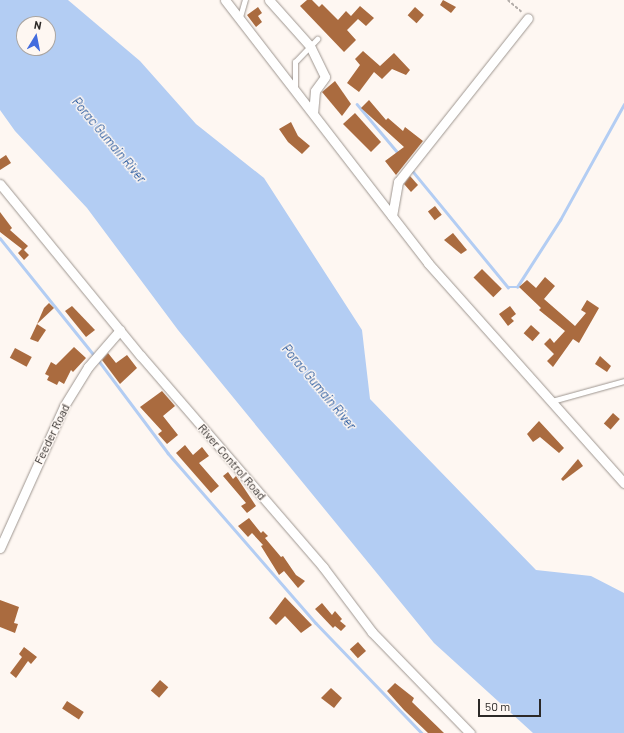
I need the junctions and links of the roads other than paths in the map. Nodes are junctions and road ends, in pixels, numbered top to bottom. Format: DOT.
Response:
graph roads {
  1 [pos="225,0"];
  2 [pos="245,0"];
  3 [pos="269,0"];
  4 [pos="240,18"];
  5 [pos="528,18"];
  6 [pos="317,39"];
  7 [pos="310,46"];
  8 [pos="295,88"];
  9 [pos="313,114"];
  10 [pos="0,184"];
  11 [pos="392,216"];
  12 [pos="120,330"];
  13 [pos="624,381"];
  14 [pos="550,402"];
  15 [pos="624,483"];
  16 [pos="0,548"];
  17 [pos="470,733"];
  1 -- 4 [label="street"];
  2 -- 4 [label="lane"];
  3 -- 7 [label="street"];
  4 -- 8 [label="street"];
  5 -- 11 [label="street"];
  6 -- 7 [label="lane"];
  7 -- 8 [label="lane"];
  7 -- 9 [label="street"];
  8 -- 9 [label="street"];
  9 -- 11 [label="street"];
  10 -- 12 [label="street, River Control Road"];
  11 -- 14 [label="street"];
  12 -- 16 [label="street, Feeder Road"];
  12 -- 17 [label="street, River Control Road"];
  13 -- 14 [label="lane"];
  14 -- 15 [label="street"];
}
